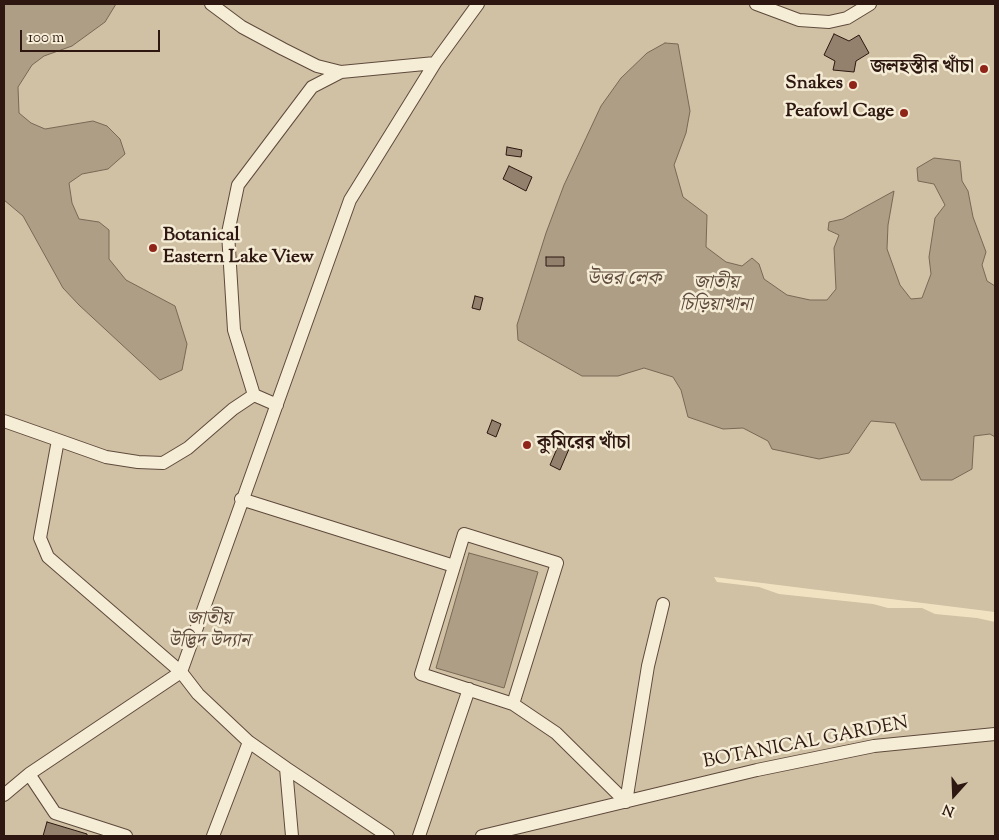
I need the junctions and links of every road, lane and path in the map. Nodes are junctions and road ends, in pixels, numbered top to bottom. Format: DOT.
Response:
graph roads {
  1 [pos="211,4"];
  2 [pos="478,4"];
  3 [pos="756,4"];
  4 [pos="870,4"];
  5 [pos="435,63"];
  6 [pos="341,72"];
  7 [pos="254,395"];
  8 [pos="277,405"];
  9 [pos="4,421"];
  10 [pos="58,440"];
  11 [pos="241,499"];
  12 [pos="454,566"];
  13 [pos="663,604"];
  14 [pos="181,672"];
  15 [pos="469,689"];
  16 [pos="513,704"];
  17 [pos="995,734"];
  18 [pos="249,742"];
  19 [pos="286,768"];
  20 [pos="29,774"];
  21 [pos="4,795"];
  22 [pos="626,802"];
  23 [pos="109,833"];
  24 [pos="126,836"];
  25 [pos="213,836"];
  26 [pos="292,836"];
  27 [pos="388,836"];
  28 [pos="418,836"];
  29 [pos="482,836"];
  1 -- 6 [label="street"];
  2 -- 5 [label="street"];
  3 -- 4 [label="street"];
  5 -- 6 [label="street"];
  5 -- 8 [label="street"];
  6 -- 7 [label="street"];
  7 -- 8 [label="street"];
  7 -- 10 [label="street"];
  8 -- 11 [label="street"];
  9 -- 10 [label="street"];
  10 -- 14 [label="street"];
  11 -- 12 [label="street"];
  11 -- 14 [label="street"];
  12 -- 15 [label="street"];
  12 -- 16 [label="street"];
  13 -- 22 [label="street"];
  14 -- 18 [label="street"];
  14 -- 20 [label="street"];
  15 -- 16 [label="street"];
  15 -- 28 [label="street"];
  16 -- 22 [label="street"];
  17 -- 22 [label="street, BOTANICAL GARDEN"];
  18 -- 19 [label="street"];
  18 -- 25 [label="street"];
  19 -- 26 [label="street"];
  19 -- 27 [label="street"];
  20 -- 21 [label="street"];
  20 -- 23 [label="street"];
  22 -- 29 [label="street, BOTANICAL GARDEN"];
  23 -- 24 [label="street"];
}
